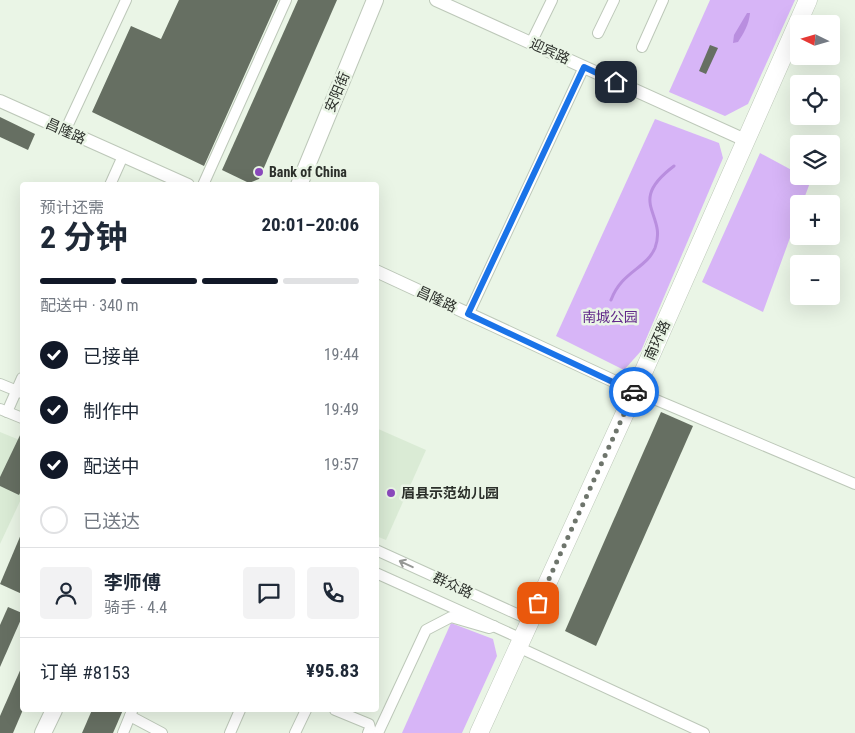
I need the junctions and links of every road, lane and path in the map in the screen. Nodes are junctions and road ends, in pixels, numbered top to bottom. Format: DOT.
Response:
graph roads {
  1 [pos="126,0"];
  2 [pos="286,0"];
  3 [pos="375,0"];
  4 [pos="436,0"];
  5 [pos="552,0"];
  6 [pos="614,0"];
  7 [pos="663,0"];
  8 [pos="808,0"];
  9 [pos="598,33"];
  10 [pos="531,43"];
  11 [pos="642,47"];
  12 [pos="584,67"];
  13 [pos="0,101"];
  14 [pos="66,131"];
  15 [pos="745,140"];
  16 [pos="123,156"];
  17 [pos="111,182"];
  18 [pos="181,182"];
  19 [pos="204,182"];
  20 [pos="300,182"];
  21 [pos="379,272"];
  22 [pos="468,314"];
  23 [pos="0,384"];
  24 [pos="635,391"];
  25 [pos="20,392"];
  26 [pos="4,410"];
  27 [pos="20,417"];
  28 [pos="855,484"];
  29 [pos="379,551"];
  30 [pos="379,575"];
  31 [pos="530,620"];
  32 [pos="494,626"];
  33 [pos="520,643"];
  34 [pos="53,712"];
  35 [pos="239,712"];
  36 [pos="305,712"];
  37 [pos="341,712"];
  38 [pos="132,713"];
  39 [pos="43,733"];
  40 [pos="123,733"];
  41 [pos="162,733"];
  42 [pos="230,733"];
  43 [pos="294,733"];
  44 [pos="368,733"];
  45 [pos="378,733"];
  46 [pos="479,733"];
  47 [pos="704,733"];
  1 -- 14 [label="street"];
  2 -- 19 [label="street"];
  3 -- 20 [label="main road, 安阳街"];
  4 -- 10 [label="street, 迎宾路"];
  5 -- 10 [label="street"];
  6 -- 9 [label="street"];
  7 -- 11 [label="street"];
  8 -- 15 [label="highway, 南环路"];
  10 -- 12 [label="street, 迎宾路"];
  12 -- 15 [label="street, 迎宾路"];
  12 -- 22 [label="street"];
  13 -- 14 [label="street, 昌隆路"];
  14 -- 16 [label="street, 昌隆路"];
  15 -- 24 [label="highway, 南环路"];
  16 -- 17 [label="street"];
  16 -- 18 [label="street, 昌隆路"];
  21 -- 22 [label="street, 昌隆路"];
  22 -- 24 [label="street, 昌隆路"];
  23 -- 25 [label="street"];
  24 -- 28 [label="street"];
  24 -- 31 [label="highway, 南环路"];
  25 -- 26 [label="street"];
  26 -- 27 [label="street"];
  31 -- 29 [label="street, 群众路, one-way"];
  30 -- 32 [label="street, 群众路"];
  31 -- 33 [label="highway, 南环路"];
  32 -- 33 [label="street, 群众路"];
  32 -- 45 [label="street"];
  33 -- 46 [label="highway, 南环路"];
  33 -- 47 [label="street, 群众路"];
  34 -- 39 [label="main road"];
  35 -- 42 [label="street"];
  36 -- 43 [label="street"];
  37 -- 44 [label="street"];
  38 -- 40 [label="street"];
  38 -- 41 [label="street"];
}
